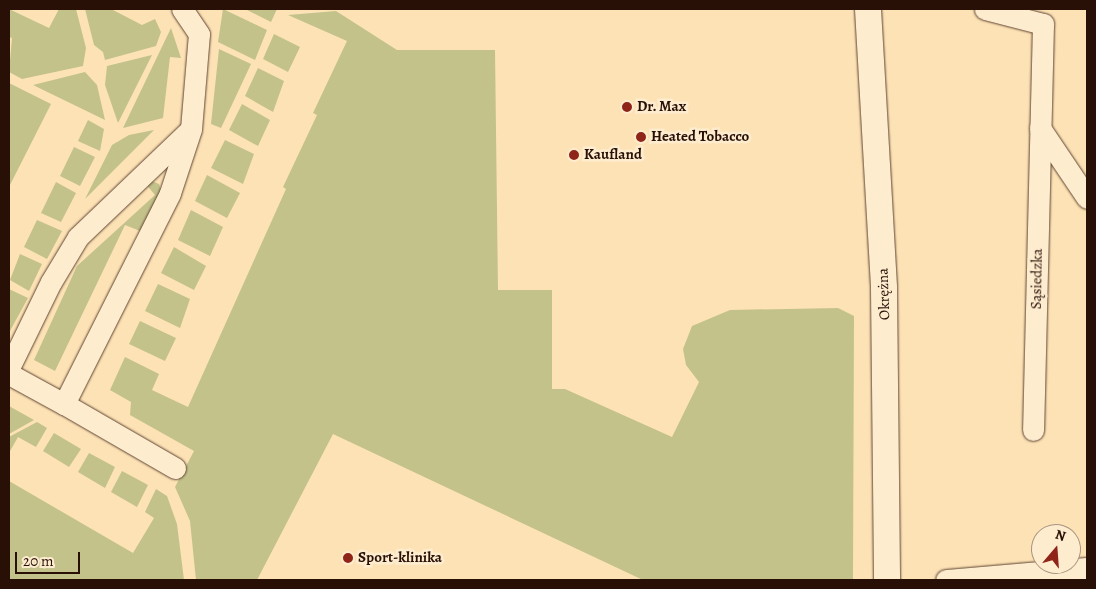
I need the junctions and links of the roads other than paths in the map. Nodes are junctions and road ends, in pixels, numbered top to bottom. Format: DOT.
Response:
graph roads {
  1 [pos="182,9"];
  2 [pos="868,9"];
  3 [pos="985,9"];
  4 [pos="1040,128"];
  5 [pos="191,129"];
  6 [pos="1087,198"];
  7 [pos="9,368"];
  8 [pos="9,374"];
  9 [pos="64,404"];
  10 [pos="1033,430"];
  11 [pos="175,468"];
  12 [pos="1087,568"];
  13 [pos="887,580"];
  14 [pos="946,580"];
  1 -- 5 [label="street"];
  2 -- 13 [label="street, Okrężna"];
  3 -- 4 [label="street, Sąsiedzka"];
  4 -- 6 [label="street"];
  4 -- 10 [label="street, Sąsiedzka"];
  5 -- 7 [label="street"];
  5 -- 9 [label="street"];
  8 -- 9 [label="street"];
  9 -- 11 [label="street"];
  12 -- 14 [label="street"];
}
